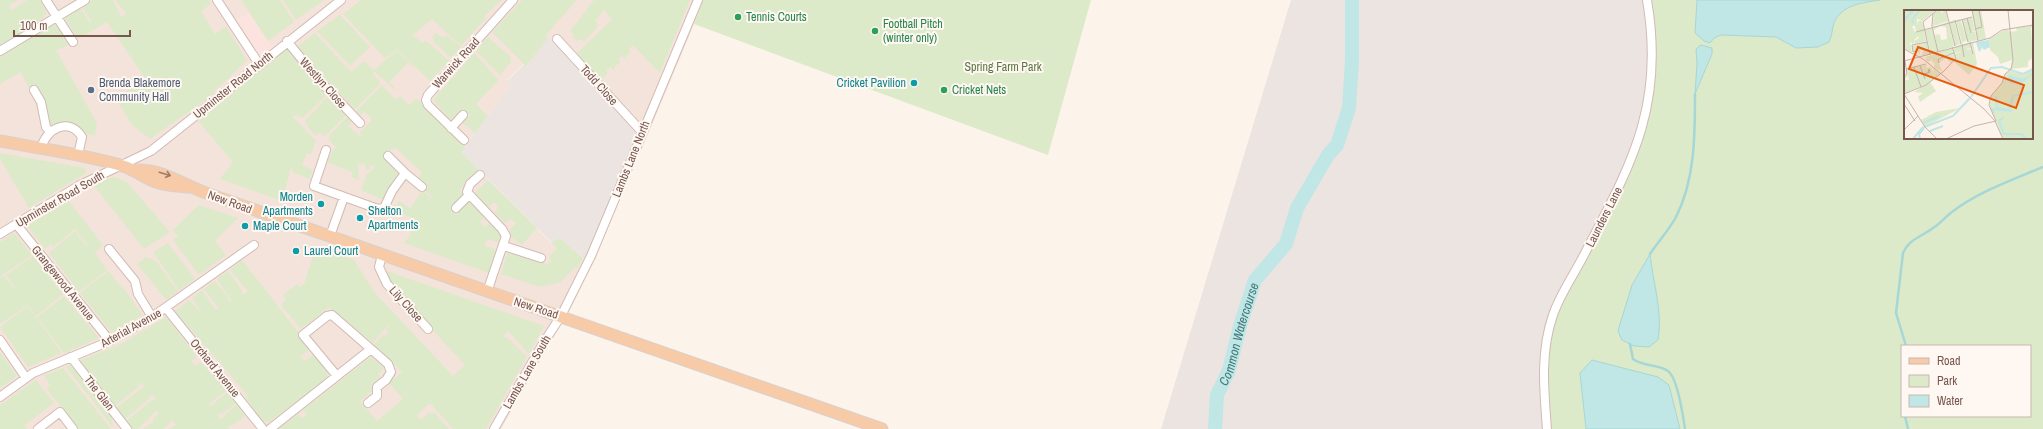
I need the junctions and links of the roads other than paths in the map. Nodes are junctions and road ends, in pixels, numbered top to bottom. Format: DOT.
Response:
graph roads {
  1 [pos="46,0"];
  2 [pos="85,0"];
  3 [pos="217,0"];
  4 [pos="341,0"];
  5 [pos="514,0"];
  6 [pos="698,0"];
  7 [pos="1647,0"];
  8 [pos="56,16"];
  9 [pos="557,38"];
  10 [pos="287,41"];
  11 [pos="73,42"];
  12 [pos="0,51"];
  13 [pos="259,64"];
  14 [pos="34,90"];
  15 [pos="463,116"];
  16 [pos="360,123"];
  17 [pos="451,128"];
  18 [pos="50,132"];
  19 [pos="642,132"];
  20 [pos="464,140"];
  21 [pos="0,141"];
  22 [pos="42,149"];
  23 [pos="326,150"];
  24 [pos="78,155"];
  25 [pos="388,156"];
  26 [pos="122,165"];
  27 [pos="405,173"];
  28 [pos="480,175"];
  29 [pos="422,187"];
  30 [pos="468,195"];
  31 [pos="344,197"];
  32 [pos="456,208"];
  33 [pos="16,224"];
  34 [pos="0,234"];
  35 [pos="330,236"];
  36 [pos="254,244"];
  37 [pos="504,246"];
  38 [pos="109,249"];
  39 [pos="382,255"];
  40 [pos="541,258"];
  41 [pos="487,292"];
  42 [pos="166,308"];
  43 [pos="561,316"];
  44 [pos="152,317"];
  45 [pos="428,329"];
  46 [pos="0,340"];
  47 [pos="110,341"];
  48 [pos="371,350"];
  49 [pos="71,358"];
  50 [pos="337,376"];
  51 [pos="26,378"];
  52 [pos="0,397"];
  53 [pos="368,403"];
  54 [pos="38,429"];
  55 [pos="73,429"];
  56 [pos="126,429"];
  57 [pos="263,429"];
  58 [pos="270,429"];
  59 [pos="494,429"];
  60 [pos="882,429"];
  61 [pos="1548,429"];
  1 -- 8 [label="street"];
  2 -- 8 [label="street"];
  3 -- 13 [label="street"];
  4 -- 10 [label="street, Upminster Road North"];
  5 -- 17 [label="street, Warwick Road"];
  6 -- 19 [label="street, Lambs Lane North"];
  7 -- 61 [label="street, Launders Lane"];
  8 -- 11 [label="street"];
  8 -- 12 [label="street"];
  9 -- 19 [label="street, Todd Close"];
  10 -- 13 [label="street, Upminster Road North"];
  10 -- 16 [label="street, Westlyn Close"];
  13 -- 26 [label="street, Upminster Road North"];
  14 -- 18 [label="street"];
  15 -- 17 [label="street"];
  17 -- 20 [label="street, Warwick Road"];
  18 -- 22 [label="street"];
  18 -- 24 [label="street"];
  19 -- 43 [label="street, Lambs Lane North"];
  21 -- 22 [label="main road, New Road"];
  22 -- 24 [label="main road, New Road"];
  23 -- 31 [label="street"];
  24 -- 26 [label="main road, New Road"];
  25 -- 27 [label="street"];
  26 -- 33 [label="street, Upminster Road South"];
  26 -- 35 [label="main road, New Road"];
  27 -- 29 [label="street"];
  27 -- 31 [label="street"];
  28 -- 30 [label="street"];
  30 -- 32 [label="street"];
  30 -- 37 [label="street"];
  31 -- 35 [label="street"];
  33 -- 34 [label="street, Upminster Road South"];
  33 -- 47 [label="street, Grangewood Avenue"];
  35 -- 39 [label="main road, New Road"];
  36 -- 42 [label="street, Arterial Avenue"];
  37 -- 40 [label="street"];
  37 -- 41 [label="street"];
  38 -- 44 [label="street"];
  39 -- 41 [label="main road, New Road"];
  39 -- 45 [label="street, Lily Close"];
  41 -- 43 [label="main road, New Road"];
  42 -- 44 [label="street, Arterial Avenue"];
  42 -- 57 [label="street, Orchard Avenue"];
  43 -- 59 [label="street, Lambs Lane South"];
  43 -- 60 [label="main road, New Road"];
  44 -- 47 [label="street, Arterial Avenue"];
  46 -- 51 [label="street"];
  47 -- 49 [label="street, Arterial Avenue"];
  48 -- 50 [label="street"];
  48 -- 50 [label="street"];
  48 -- 53 [label="street"];
  49 -- 51 [label="street, Arterial Avenue"];
  49 -- 56 [label="street, The Glen"];
  50 -- 58 [label="street"];
  51 -- 52 [label="street, Arterial Avenue"];
  54 -- 55 [label="street"];
}
